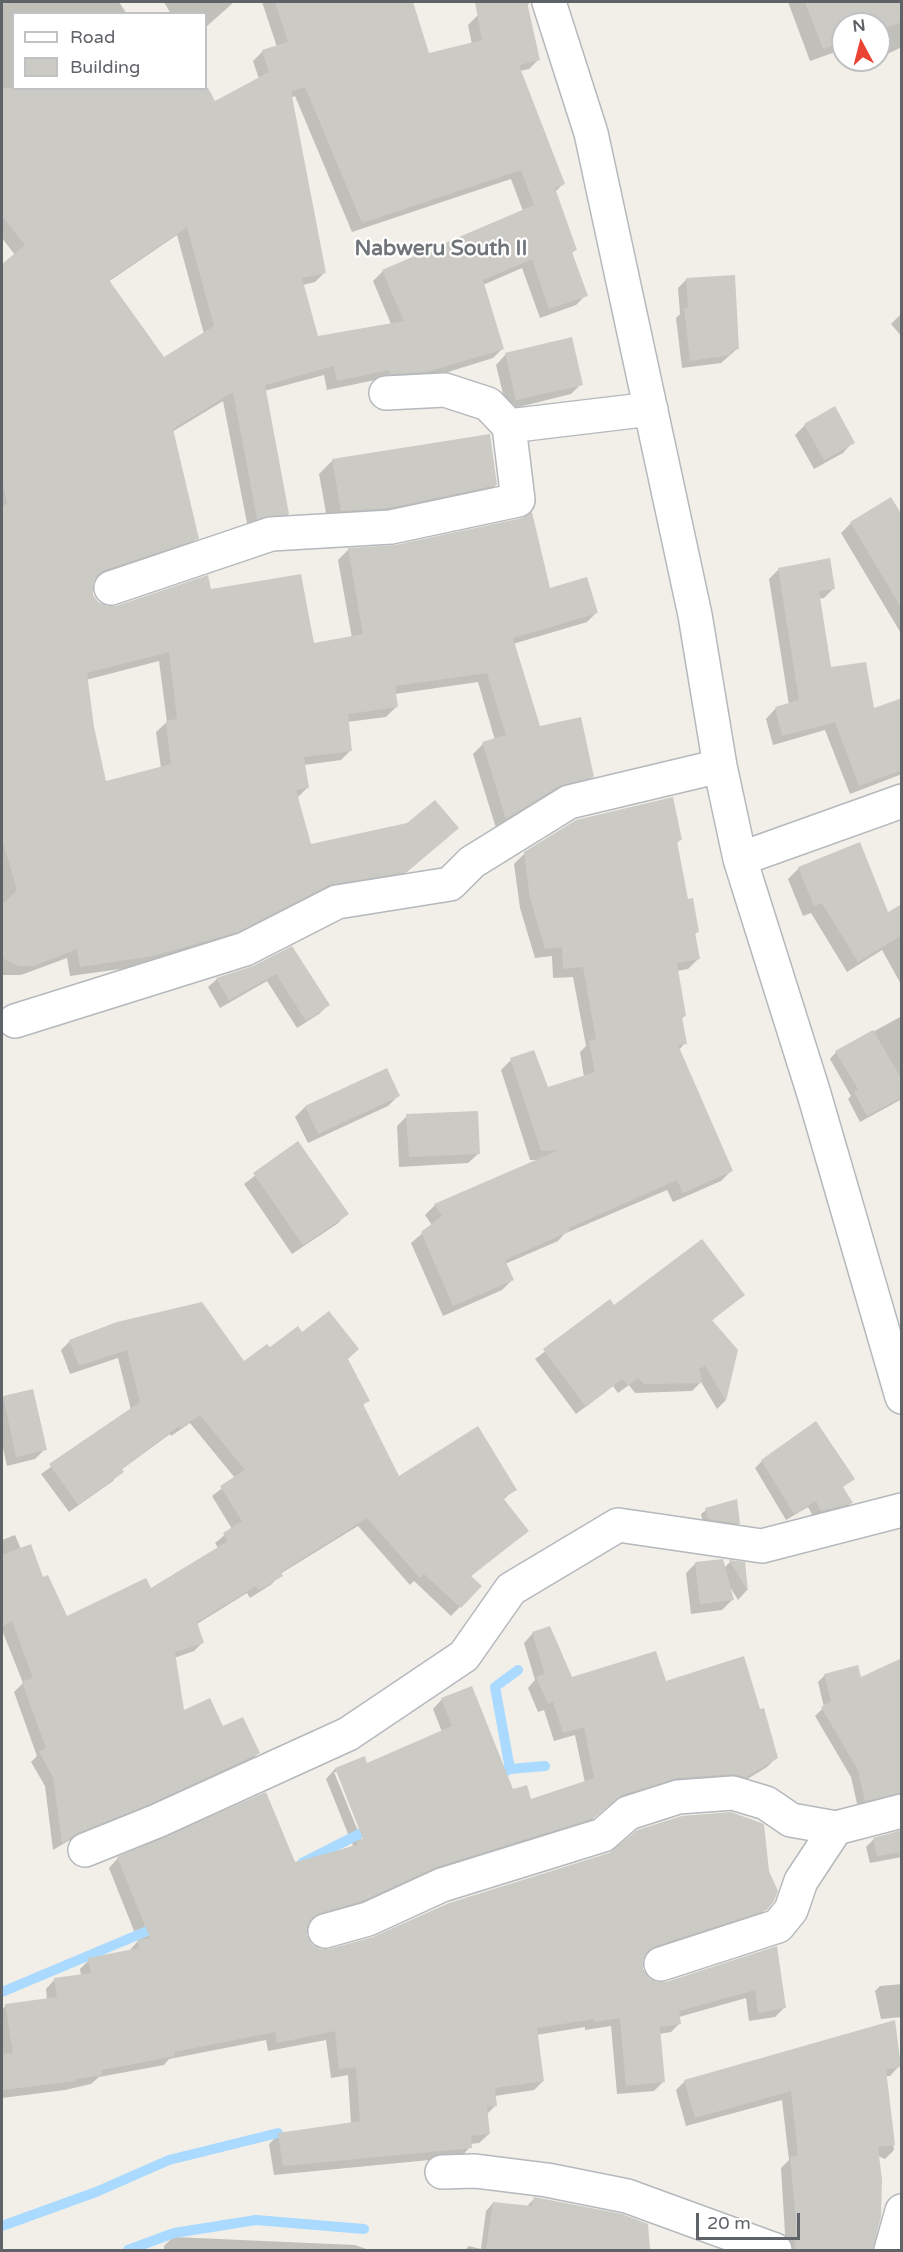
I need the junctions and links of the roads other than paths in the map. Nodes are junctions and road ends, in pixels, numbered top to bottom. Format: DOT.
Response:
graph roads {
  1 [pos="549,2"];
  2 [pos="386,393"];
  3 [pos="651,409"];
  4 [pos="509,426"];
  5 [pos="111,588"];
  6 [pos="720,766"];
  7 [pos="902,801"];
  8 [pos="740,859"];
  9 [pos="15,1021"];
  10 [pos="902,1397"];
  11 [pos="902,1510"];
  12 [pos="902,1811"];
  13 [pos="836,1828"];
  14 [pos="85,1850"];
  15 [pos="325,1931"];
  16 [pos="661,1964"];
  17 [pos="442,2172"];
  18 [pos="902,2211"];
  19 [pos="775,2250"];
  20 [pos="891,2250"];
  1 -- 3 [label="street"];
  2 -- 4 [label="street"];
  3 -- 4 [label="street"];
  3 -- 6 [label="street"];
  4 -- 5 [label="street"];
  6 -- 8 [label="street"];
  6 -- 9 [label="street"];
  7 -- 8 [label="street"];
  8 -- 10 [label="street"];
  11 -- 14 [label="street"];
  12 -- 13 [label="street"];
  13 -- 15 [label="street"];
  13 -- 16 [label="street"];
  17 -- 19 [label="street"];
  18 -- 20 [label="street"];
}
